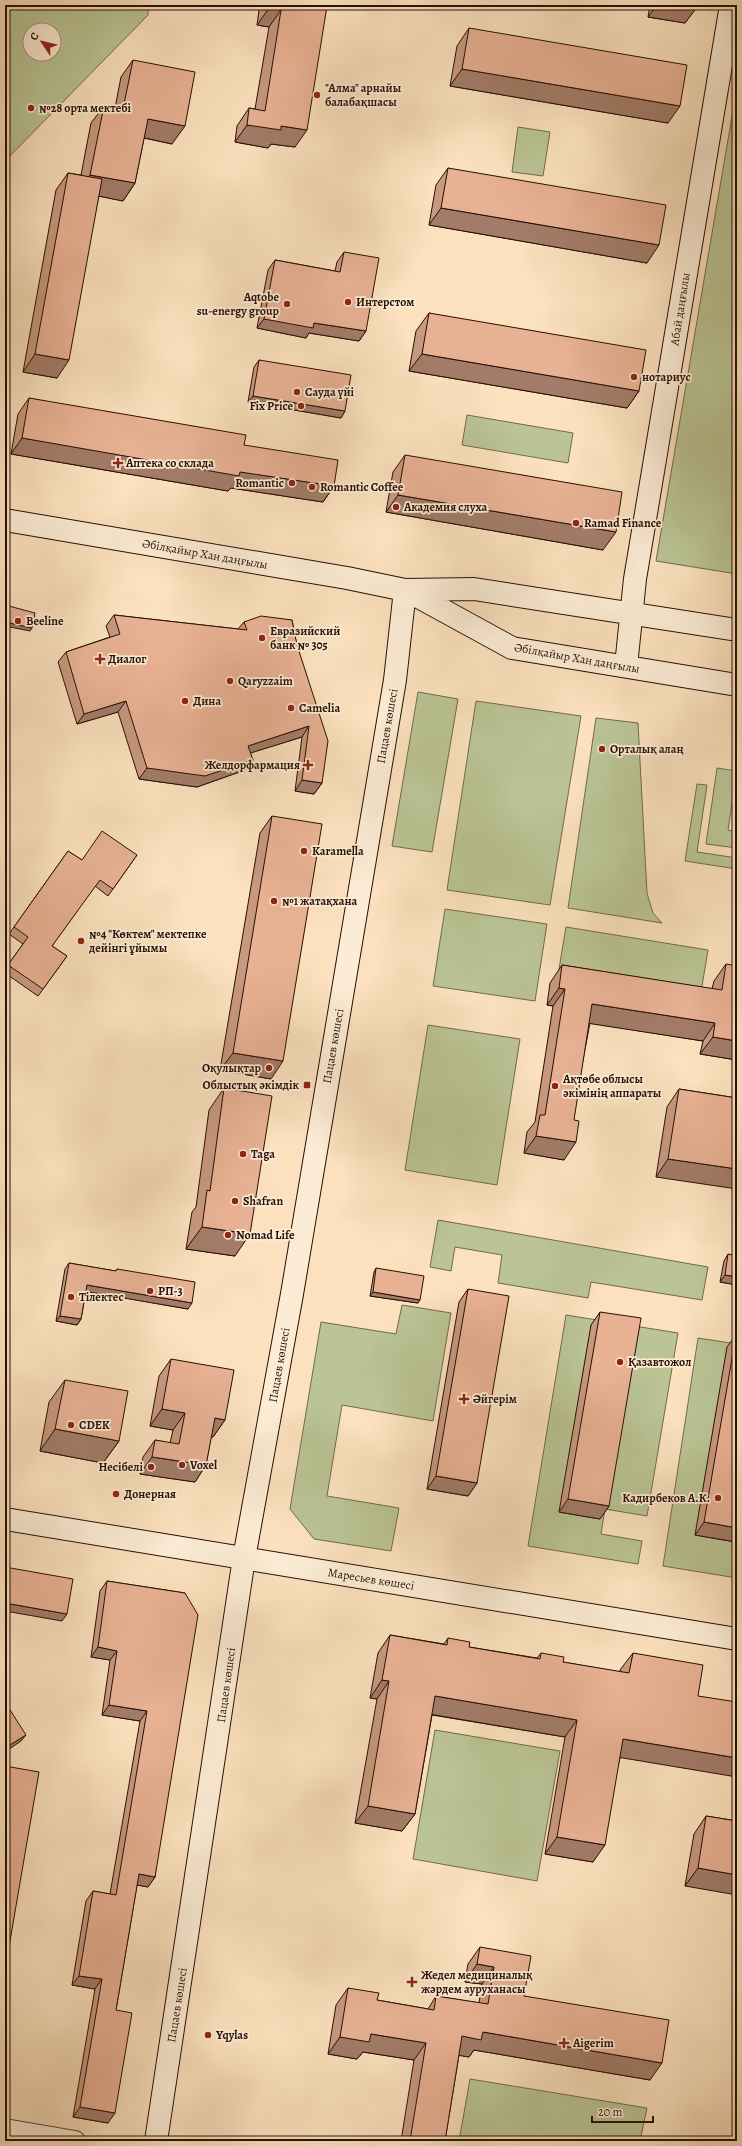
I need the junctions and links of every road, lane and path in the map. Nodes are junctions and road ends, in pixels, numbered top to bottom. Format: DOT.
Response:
graph roads {
  1 [pos="730,5"];
  2 [pos="5,520"];
  3 [pos="405,590"];
  4 [pos="633,613"];
  5 [pos="737,630"];
  6 [pos="626,666"];
  7 [pos="737,685"];
  8 [pos="5,1519"];
  9 [pos="244,1558"];
  10 [pos="737,1639"];
  11 [pos="5,2129"];
  12 [pos="75,2141"];
  13 [pos="156,2141"];
  1 -- 4 [label="main road, Абай даңғылы"];
  2 -- 3 [label="main road, Әбілқайыр Хан даңғылы"];
  3 -- 4 [label="main road, Әбілқайыр Хан даңғылы"];
  3 -- 6 [label="main road, Әбілқайыр Хан даңғылы"];
  3 -- 9 [label="main road, Пацаев көшесі"];
  4 -- 5 [label="main road, Әбілқайыр Хан даңғылы"];
  4 -- 6 [label="main road, Абай даңғылы"];
  6 -- 7 [label="main road, Әбілқайыр Хан даңғылы"];
  8 -- 9 [label="main road, Маресьев көшесі"];
  9 -- 10 [label="main road, Маресьев көшесі"];
  9 -- 13 [label="main road, Пацаев көшесі"];
  11 -- 12 [label="street"];
}
